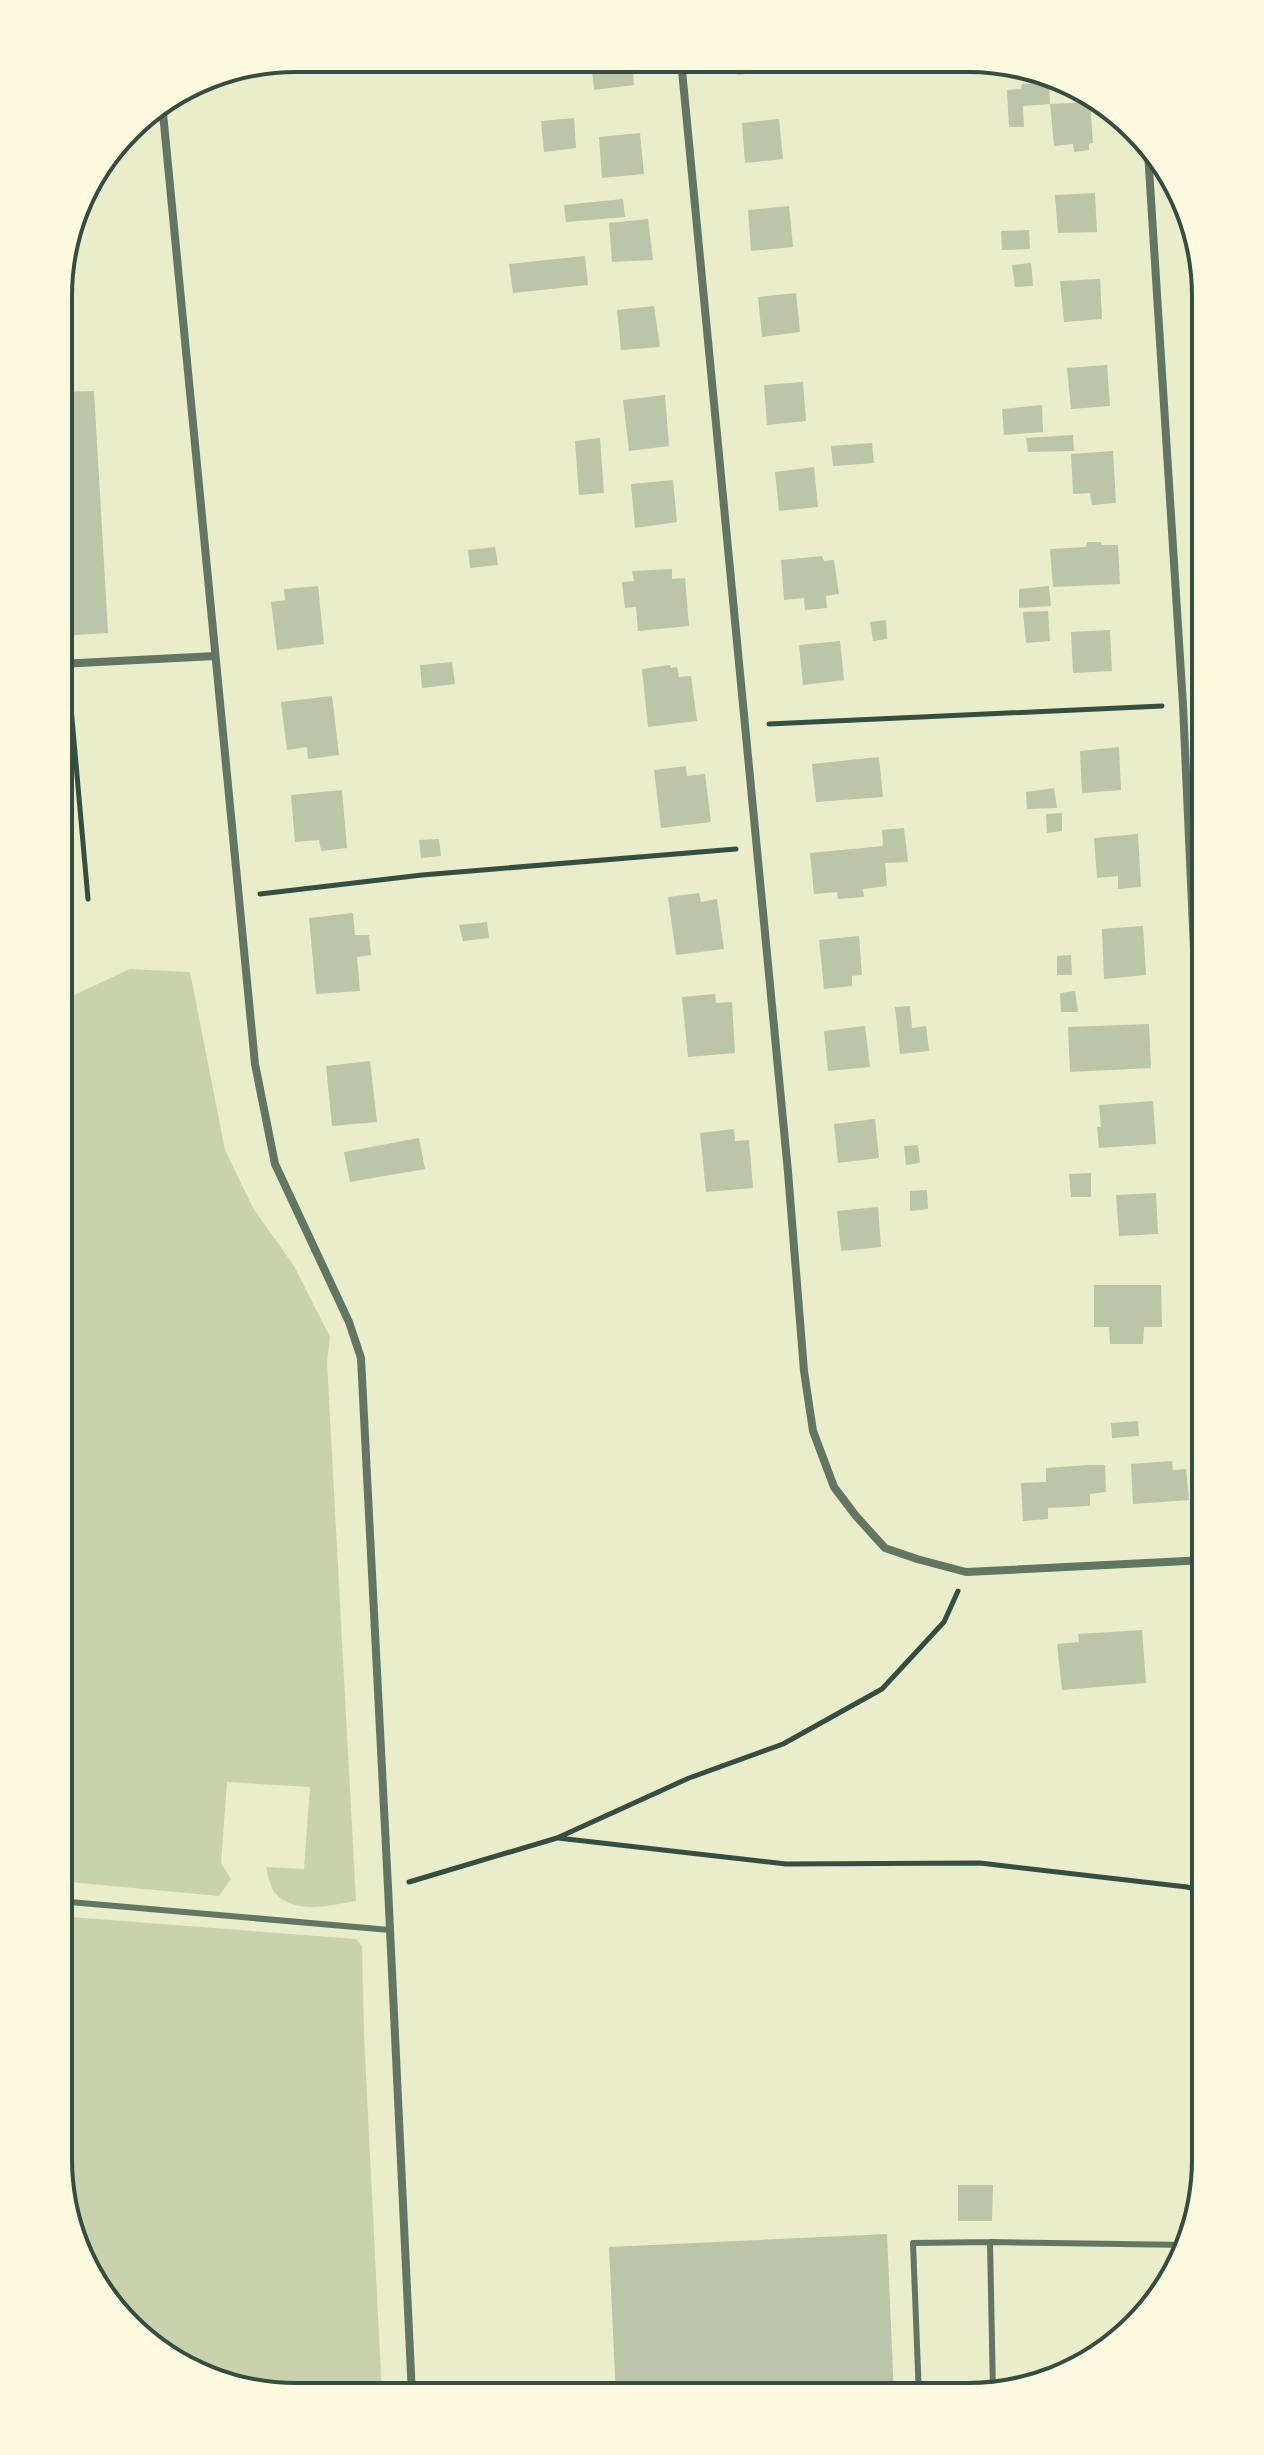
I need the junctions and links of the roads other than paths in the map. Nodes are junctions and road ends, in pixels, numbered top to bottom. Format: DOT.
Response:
graph roads {
  1 [pos="682,72"];
  2 [pos="163,117"];
  3 [pos="1149,165"];
  4 [pos="215,656"];
  5 [pos="72,664"];
  6 [pos="1192,905"];
  7 [pos="1192,1561"];
  8 [pos="72,1902"];
  9 [pos="390,1930"];
  10 [pos="990,2242"];
  11 [pos="1175,2245"];
  12 [pos="993,2382"];
  13 [pos="411,2383"];
  14 [pos="918,2383"];
  1 -- 7 [label="street"];
  2 -- 4 [label="street"];
  3 -- 6 [label="street"];
  4 -- 5 [label="street"];
  4 -- 9 [label="street"];
  8 -- 9 [label="lane"];
  9 -- 13 [label="street"];
  10 -- 11 [label="lane"];
  10 -- 12 [label="lane"];
  10 -- 14 [label="lane"];
}
